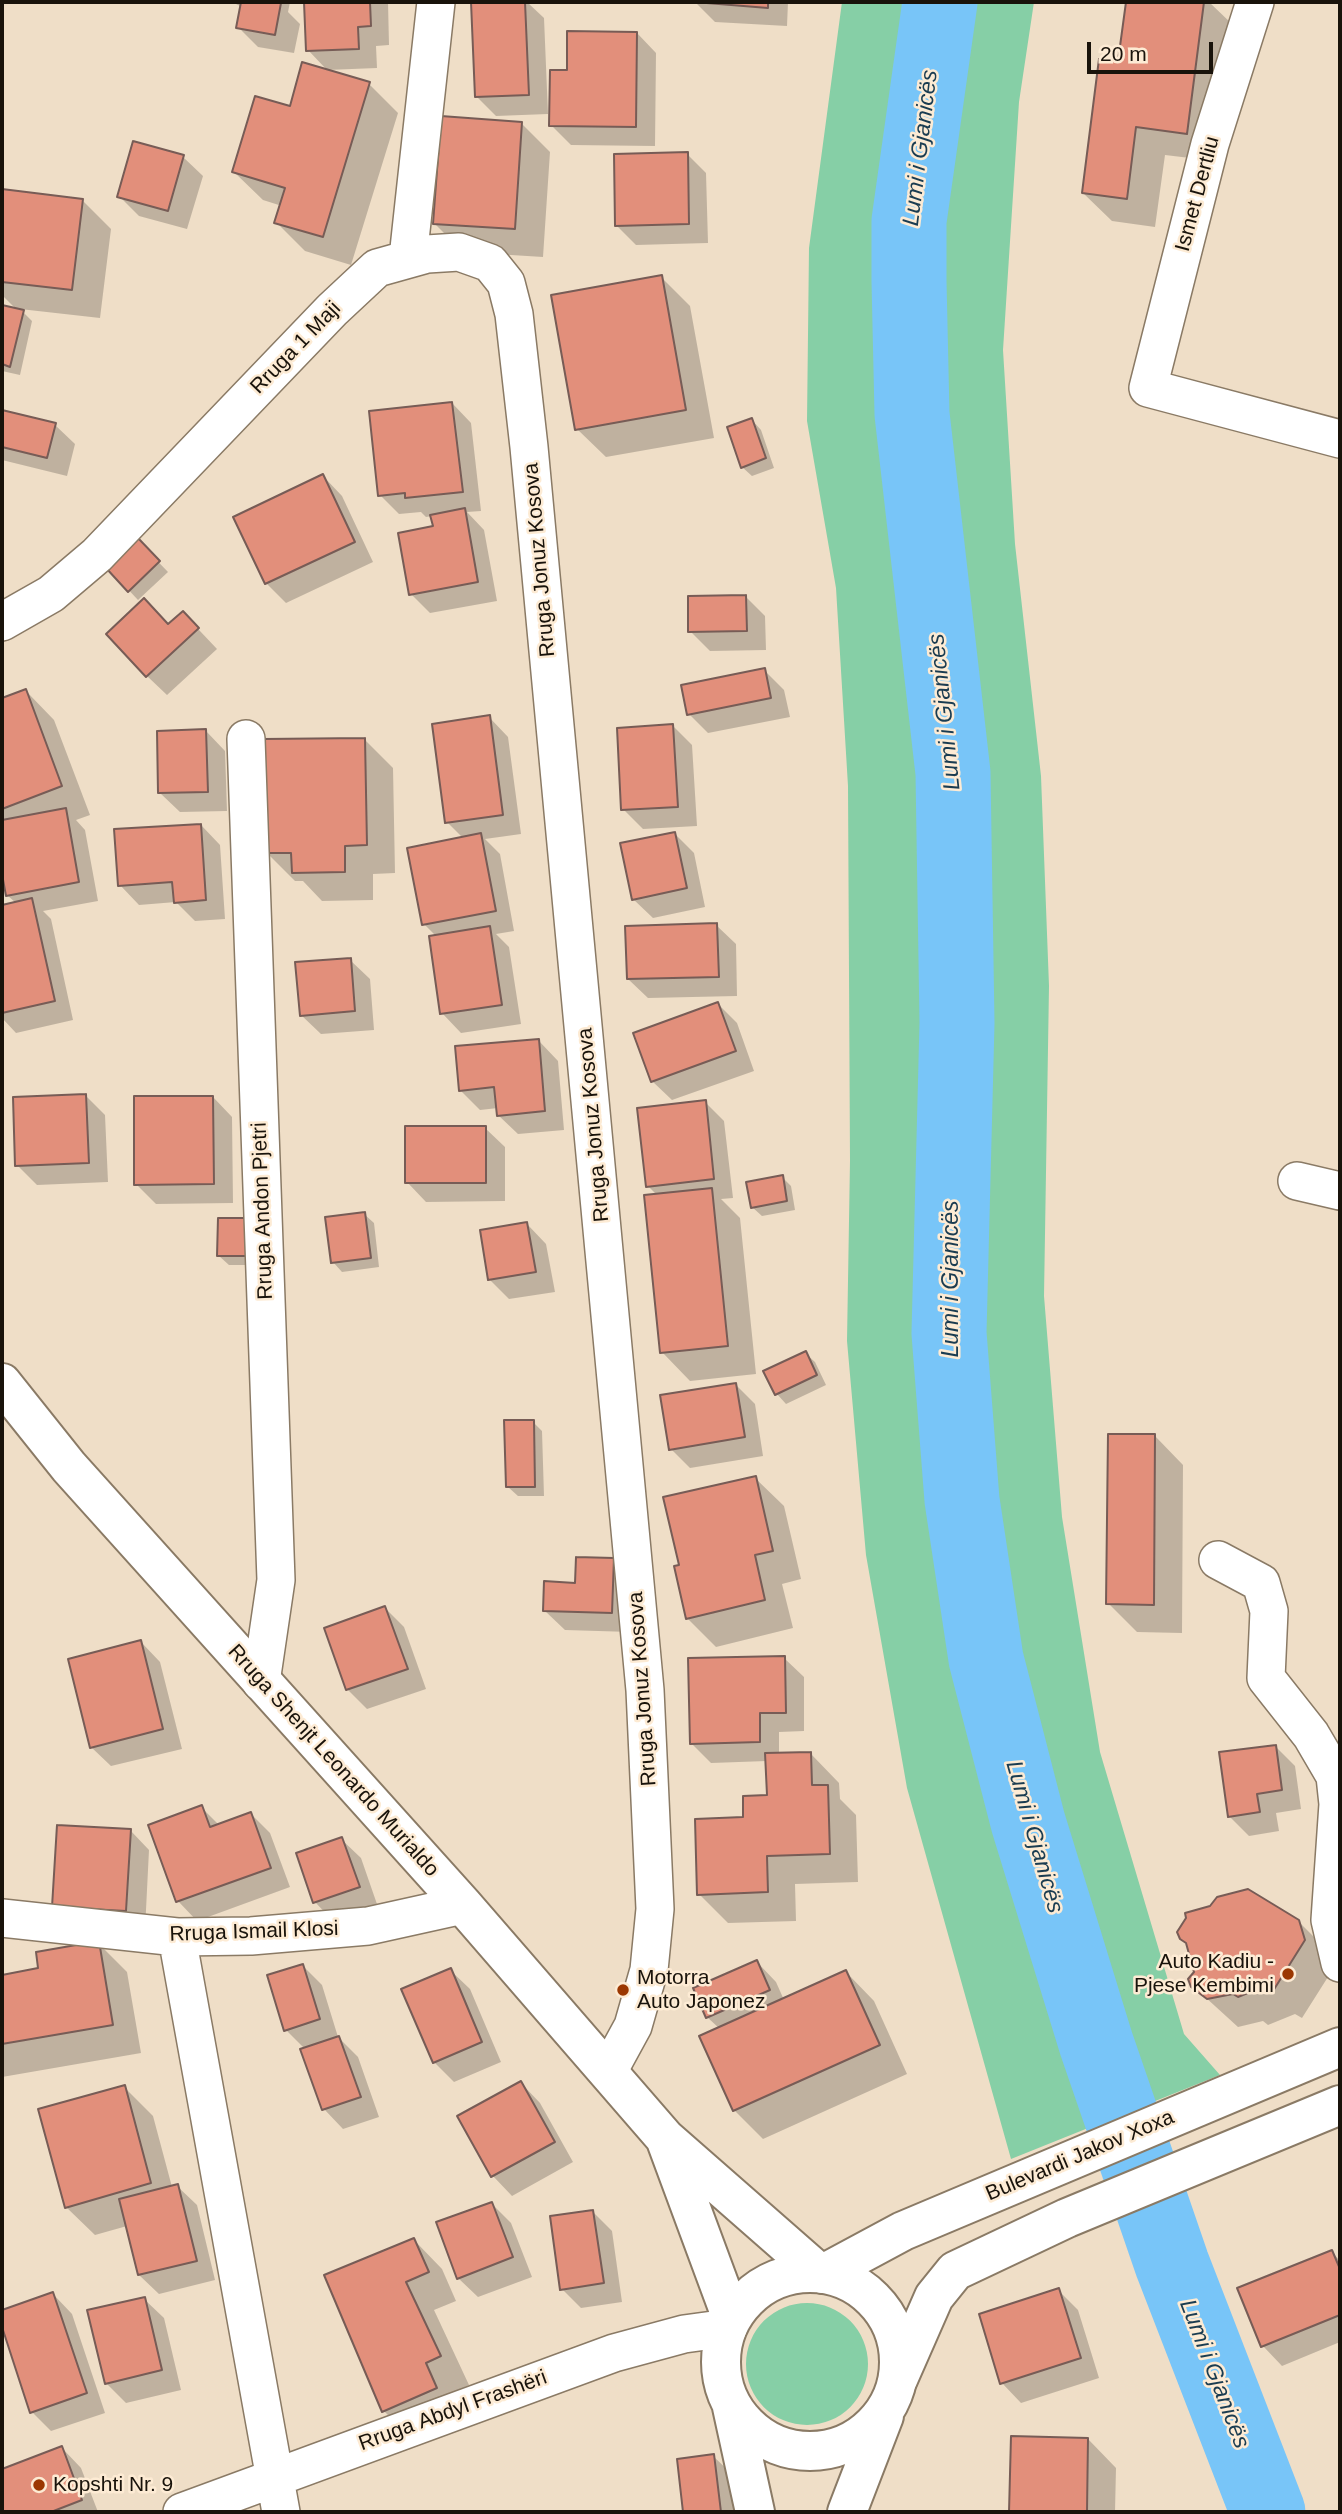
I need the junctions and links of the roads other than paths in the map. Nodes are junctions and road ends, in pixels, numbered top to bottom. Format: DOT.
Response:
graph roads {
  1 [pos="436,2"];
  2 [pos="1255,2"];
  3 [pos="408,258"];
  4 [pos="1340,439"];
  5 [pos="2,622"];
  6 [pos="246,738"];
  7 [pos="1297,1181"];
  8 [pos="1340,1191"];
  9 [pos="2,1383"];
  10 [pos="1218,1560"];
  11 [pos="261,1682"];
  12 [pos="463,1905"];
  13 [pos="2,1918"];
  14 [pos="177,1937"];
  15 [pos="1340,1963"];
  16 [pos="1340,2047"];
  17 [pos="609,2070"];
  18 [pos="1340,2105"];
  19 [pos="665,2138"];
  20 [pos="821,2274"];
  21 [pos="730,2324"];
  22 [pos="894,2390"];
  23 [pos="732,2405"];
  24 [pos="274,2477"];
  25 [pos="183,2512"];
  26 [pos="281,2512"];
  27 [pos="755,2512"];
  28 [pos="847,2512"];
  1 -- 3 [label="street"];
  2 -- 4 [label="street, Ismet Dertliu"];
  3 -- 5 [label="street, Rruga 1 Maji"];
  3 -- 17 [label="street, Rruga Jonuz Kosova"];
  6 -- 11 [label="street, Rruga Andon Pjetri"];
  7 -- 8 [label="street"];
  9 -- 11 [label="main road, Rruga Shenjt Leonardo Murialdo"];
  10 -- 15 [label="street"];
  11 -- 12 [label="main road, Rruga Shenjt Leonardo Murialdo"];
  12 -- 14 [label="street, Rruga Ismail Klosi"];
  12 -- 17 [label="main road, Rruga Shenjt Leonardo Murialdo"];
  13 -- 14 [label="street, Rruga Ismail Klosi"];
  14 -- 24 [label="street"];
  16 -- 20 [label="main road, Bulevardi Jakov Xoxa"];
  17 -- 19 [label="main road, Rruga Shenjt Leonardo Murialdo"];
  18 -- 22 [label="main road"];
  19 -- 20 [label="main road, Rruga Shenjt Leonardo Murialdo"];
  19 -- 21 [label="main road, Rruga Shenjt Leonardo Murialdo"];
  20 -- 21 [label="main road"];
  20 -- 22 [label="main road"];
  21 -- 23 [label="main road"];
  21 -- 24 [label="street, Rruga Abdyl Frashëri"];
  22 -- 23 [label="main road"];
  22 -- 28 [label="main road"];
  23 -- 27 [label="main road"];
  24 -- 25 [label="street, Rruga Abdyl Frashëri"];
  24 -- 26 [label="street"];
}
